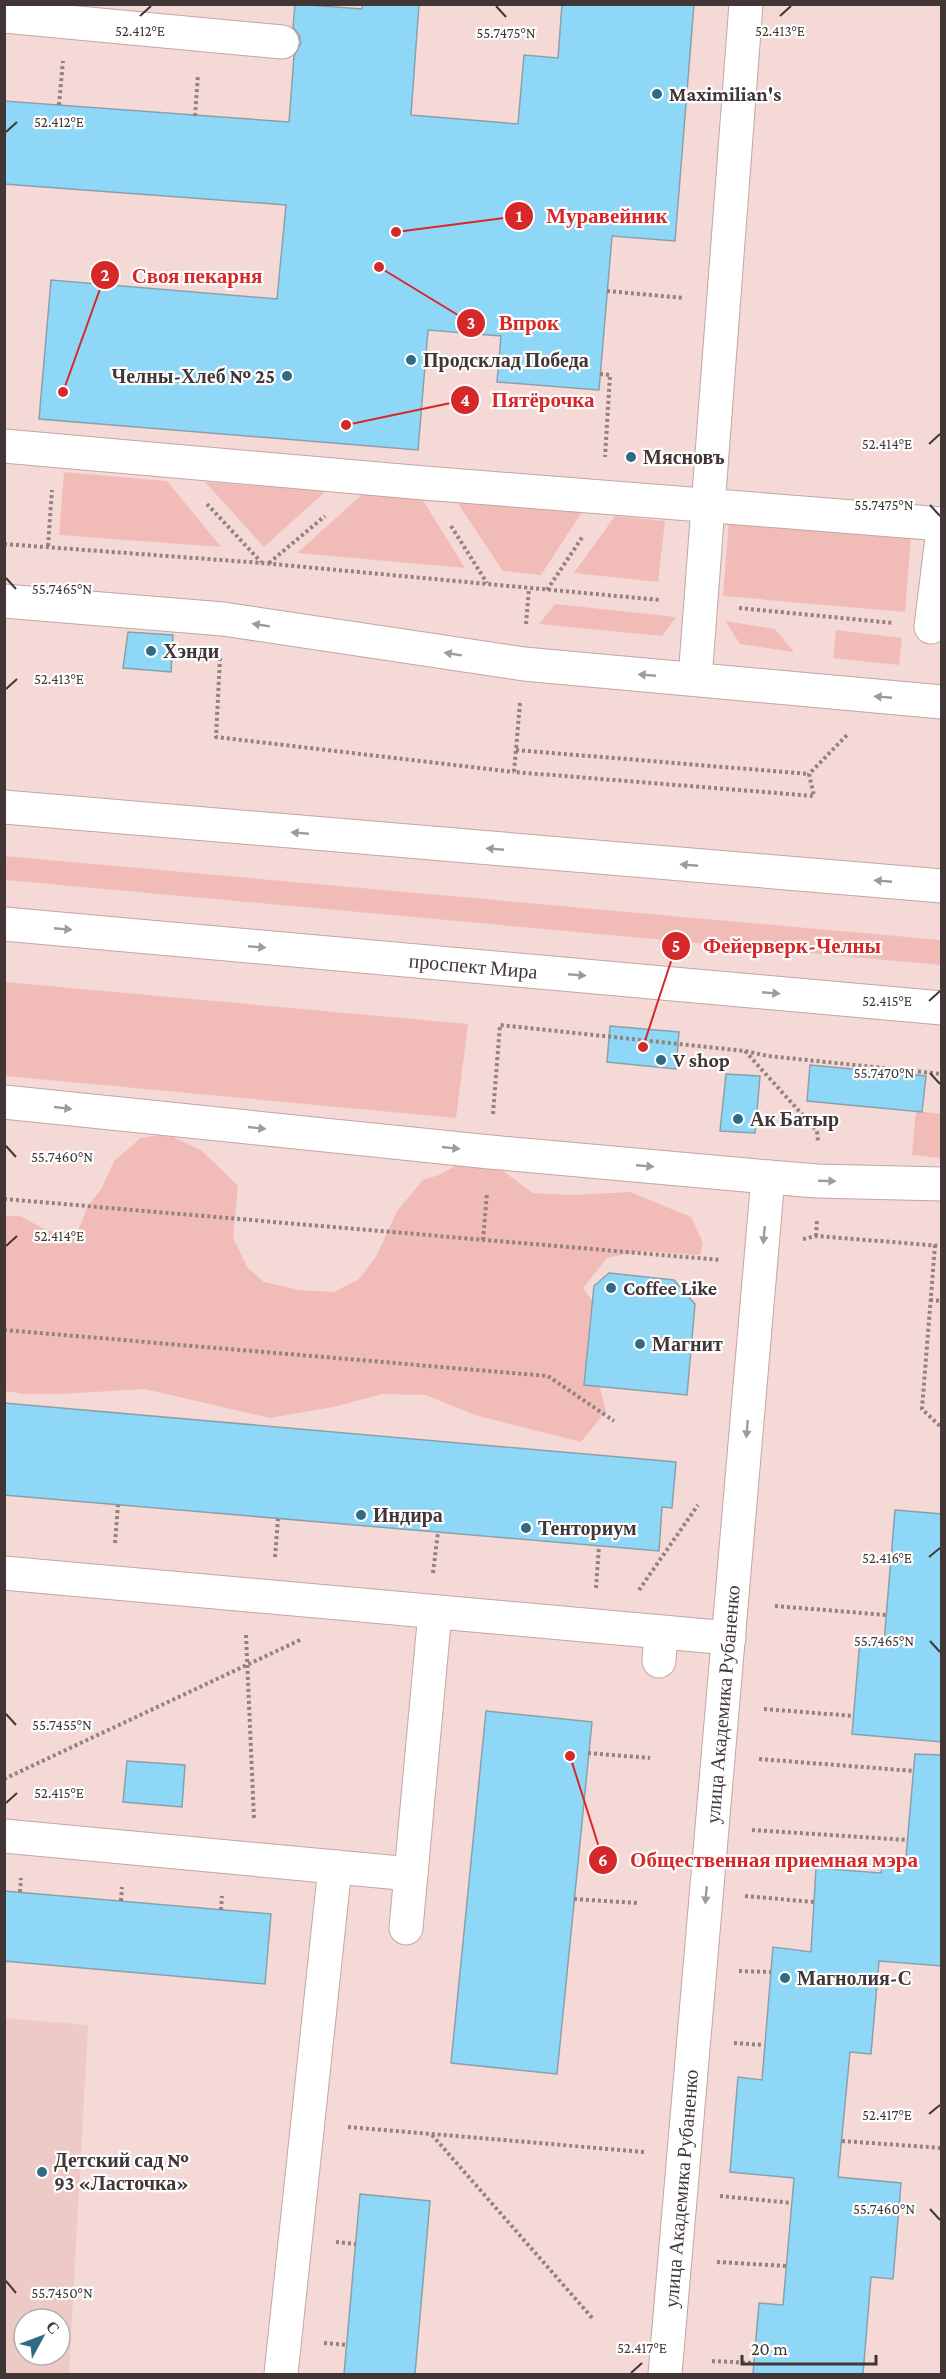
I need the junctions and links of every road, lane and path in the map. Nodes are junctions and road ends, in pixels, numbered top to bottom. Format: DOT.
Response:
graph roads {
  1 [pos="746,4"];
  2 [pos="4,16"];
  3 [pos="282,42"];
  4 [pos="607,291"];
  5 [pos="688,298"];
  6 [pos="600,374"];
  7 [pos="4,446"];
  8 [pos="55,450"];
  9 [pos="167,460"];
  10 [pos="370,478"];
  11 [pos="424,483"];
  12 [pos="606,497"];
  13 [pos="709,504"];
  14 [pos="942,524"];
  15 [pos="942,538"];
  16 [pos="4,544"];
  17 [pos="48,546"];
  18 [pos="262,563"];
  19 [pos="268,564"];
  20 [pos="487,584"];
  21 [pos="547,590"];
  22 [pos="4,601"];
  23 [pos="702,604"];
  24 [pos="223,619"];
  25 [pos="931,627"];
  26 [pos="695,679"];
  27 [pos="942,702"];
  28 [pos="516,750"];
  29 [pos="514,772"];
  30 [pos="547,774"];
  31 [pos="809,774"];
  32 [pos="814,796"];
  33 [pos="4,807"];
  34 [pos="942,886"];
  35 [pos="4,924"];
  36 [pos="942,1008"];
  37 [pos="520,1026"];
  38 [pos="745,1051"];
  39 [pos="942,1074"];
  40 [pos="4,1102"];
  41 [pos="818,1147"];
  42 [pos="768,1177"];
  43 [pos="942,1184"];
  44 [pos="4,1200"];
  45 [pos="935,1245"];
  46 [pos="942,1246"];
  47 [pos="762,1249"];
  48 [pos="930,1300"];
  49 [pos="942,1301"];
  50 [pos="4,1330"];
  51 [pos="614,1421"];
  52 [pos="942,1428"];
  53 [pos="700,1503"];
  54 [pos="4,1574"];
  55 [pos="244,1595"];
  56 [pos="775,1606"];
  57 [pos="435,1612"];
  58 [pos="887,1615"];
  59 [pos="613,1628"];
  60 [pos="308,1636"];
  61 [pos="729,1638"];
  62 [pos="247,1666"];
  63 [pos="764,1709"];
  64 [pos="854,1716"];
  65 [pos="588,1753"];
  66 [pos="650,1758"];
  67 [pos="759,1759"];
  68 [pos="914,1771"];
  69 [pos="4,1779"];
  70 [pos="751,1830"];
  71 [pos="4,1836"];
  72 [pos="908,1840"];
  73 [pos="255,1860"];
  74 [pos="335,1867"];
  75 [pos="411,1874"];
  76 [pos="744,1896"];
  77 [pos="574,1899"];
  78 [pos="814,1902"];
  79 [pos="637,1904"];
  80 [pos="406,1928"];
  81 [pos="736,1970"];
  82 [pos="771,1972"];
  83 [pos="727,2043"];
  84 [pos="765,2046"];
  85 [pos="308,2124"];
  86 [pos="432,2134"];
  87 [pos="676,2140"];
  88 [pos="842,2140"];
  89 [pos="942,2148"];
  90 [pos="713,2195"];
  91 [pos="792,2203"];
  92 [pos="717,2262"];
  93 [pos="787,2266"];
  94 [pos="594,2320"];
  95 [pos="712,2361"];
  96 [pos="754,2363"];
  97 [pos="281,2374"];
  98 [pos="665,2374"];
  1 -- 13 [label="street"];
  2 -- 3 [label="street"];
  4 -- 5 [label="path"];
  6 -- 12 [label="path"];
  7 -- 8 [label="street"];
  8 -- 9 [label="street"];
  8 -- 17 [label="path"];
  9 -- 10 [label="street"];
  9 -- 18 [label="path"];
  10 -- 11 [label="street"];
  10 -- 19 [label="path"];
  11 -- 12 [label="street"];
  11 -- 20 [label="path"];
  12 -- 13 [label="street"];
  12 -- 21 [label="path"];
  13 -- 14 [label="street"];
  13 -- 23 [label="street"];
  15 -- 25 [label="street"];
  16 -- 17 [label="path"];
  17 -- 18 [label="path"];
  18 -- 19 [label="path"];
  19 -- 20 [label="path"];
  20 -- 21 [label="path"];
  21 -- 23 [label="path"];
  22 -- 24 [label="street"];
  23 -- 25 [label="path"];
  23 -- 26 [label="street"];
  26 -- 24 [label="street, one-way"];
  24 -- 29 [label="path"];
  27 -- 26 [label="street, one-way"];
  28 -- 31 [label="path"];
  30 -- 32 [label="path"];
  34 -- 33 [label="street, one-way"];
  35 -- 36 [label="street, проспект Мира, one-way"];
  37 -- 38 [label="path"];
  38 -- 39 [label="path"];
  38 -- 41 [label="path"];
  40 -- 42 [label="street, one-way"];
  42 -- 43 [label="street, one-way"];
  42 -- 47 [label="street, улица Академика Рубаненко, one-way"];
  44 -- 47 [label="path"];
  45 -- 46 [label="path"];
  45 -- 47 [label="path"];
  45 -- 48 [label="path"];
  47 -- 61 [label="street, улица Академика Рубаненко, one-way"];
  48 -- 49 [label="path"];
  48 -- 52 [label="path"];
  50 -- 51 [label="path"];
  53 -- 59 [label="path"];
  54 -- 55 [label="street"];
  55 -- 57 [label="street"];
  55 -- 62 [label="path"];
  56 -- 58 [label="path"];
  57 -- 59 [label="street"];
  57 -- 75 [label="street"];
  59 -- 61 [label="street"];
  60 -- 62 [label="path"];
  61 -- 87 [label="street, улица Академика Рубаненко, one-way"];
  62 -- 69 [label="path"];
  62 -- 73 [label="path"];
  63 -- 64 [label="path"];
  65 -- 66 [label="path"];
  67 -- 68 [label="path"];
  70 -- 72 [label="path"];
  71 -- 73 [label="street"];
  73 -- 74 [label="street"];
  74 -- 75 [label="street"];
  74 -- 85 [label="street"];
  75 -- 80 [label="street"];
  76 -- 78 [label="path"];
  77 -- 79 [label="path"];
  81 -- 82 [label="path"];
  83 -- 84 [label="path"];
  85 -- 86 [label="path"];
  85 -- 97 [label="street"];
  86 -- 87 [label="path"];
  86 -- 94 [label="path"];
  87 -- 98 [label="street, улица Академика Рубаненко"];
  88 -- 89 [label="path"];
  90 -- 91 [label="path"];
  92 -- 93 [label="path"];
  95 -- 96 [label="path"];
}
